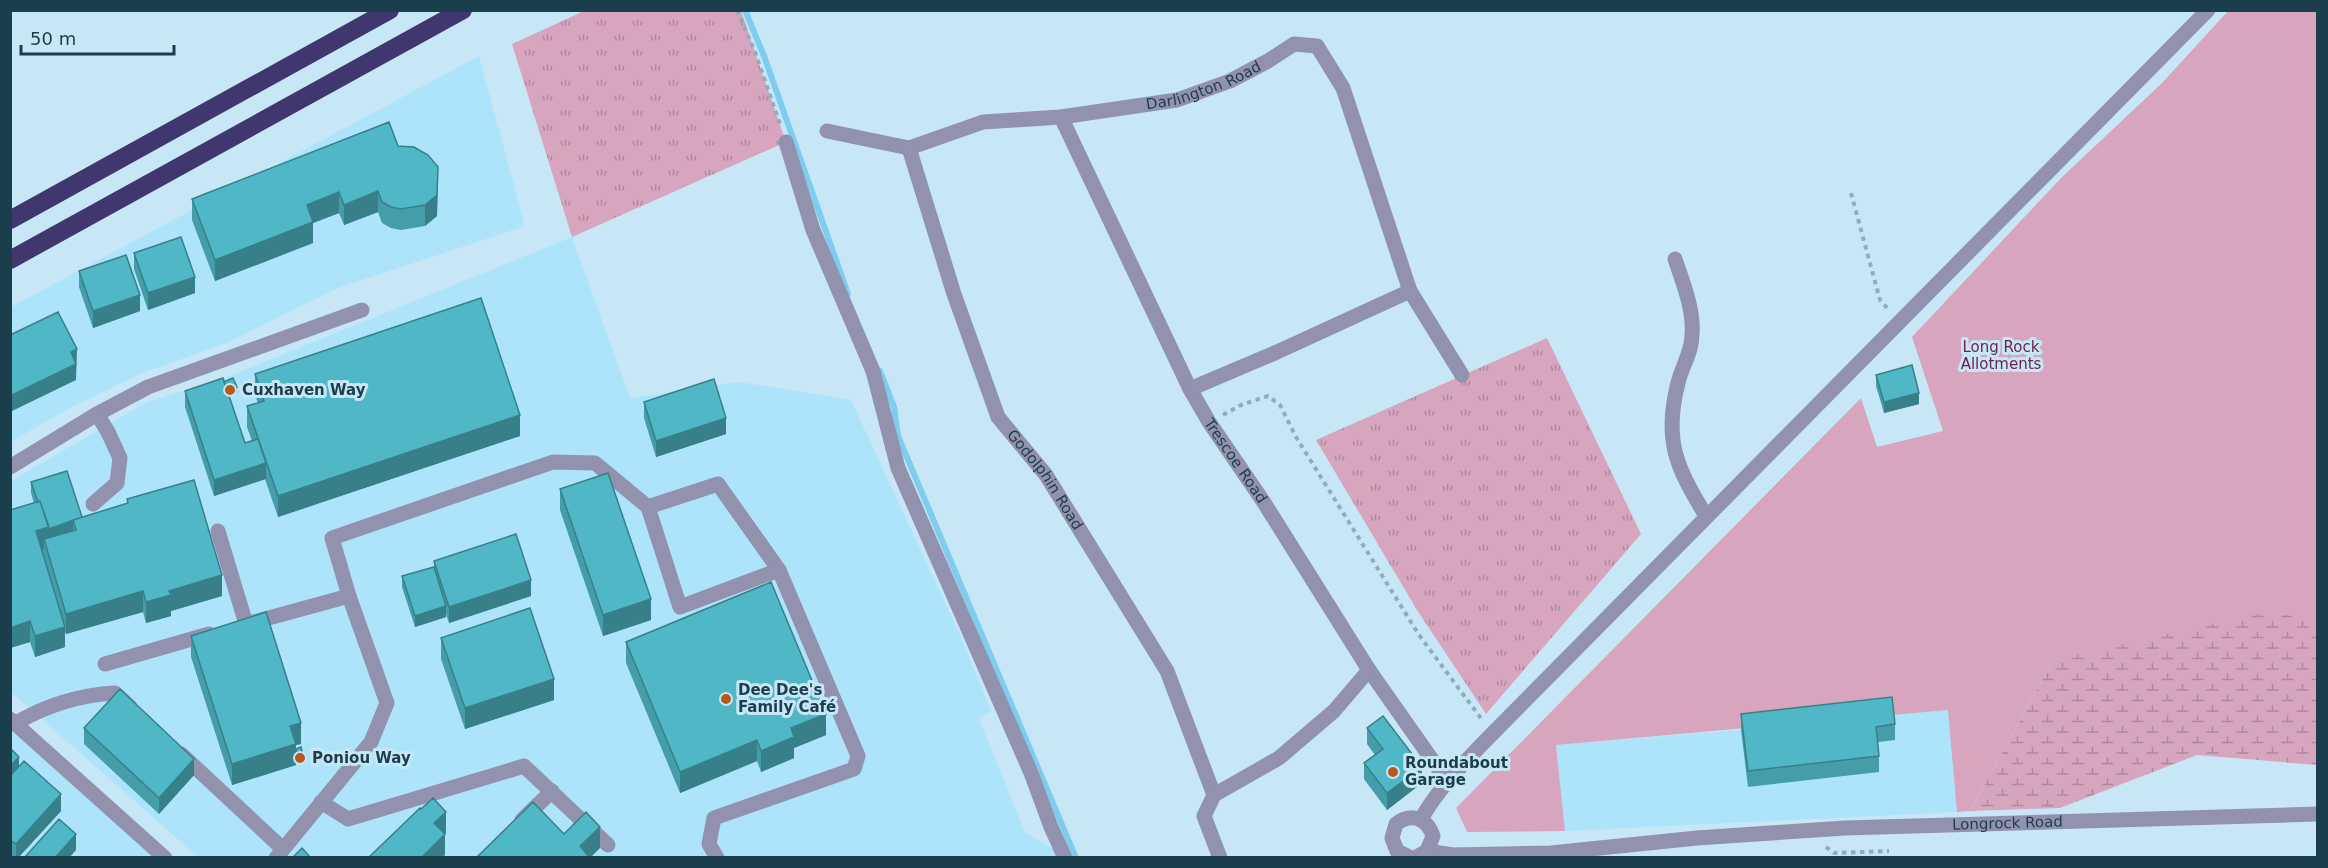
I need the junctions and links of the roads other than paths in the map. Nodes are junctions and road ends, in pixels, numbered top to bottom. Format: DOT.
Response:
graph roads {
  1 [pos="390,10"];
  2 [pos="463,10"];
  3 [pos="2208,10"];
  4 [pos="1060,117"];
  5 [pos="827,131"];
  6 [pos="786,142"];
  7 [pos="909,148"];
  8 [pos="10,220"];
  9 [pos="1675,259"];
  10 [pos="10,260"];
  11 [pos="1410,291"];
  12 [pos="362,310"];
  13 [pos="1462,375"];
  14 [pos="1190,389"];
  15 [pos="97,414"];
  16 [pos="10,467"];
  17 [pos="93,504"];
  18 [pos="648,507"];
  19 [pos="1706,516"];
  20 [pos="218,531"];
  21 [pos="779,570"];
  22 [pos="349,596"];
  23 [pos="235,627"];
  24 [pos="105,664"];
  25 [pos="1369,670"];
  26 [pos="140,717"];
  27 [pos="13,721"];
  28 [pos="166,740"];
  29 [pos="1447,781"];
  30 [pos="552,790"];
  31 [pos="1214,795"];
  32 [pos="321,802"];
  33 [pos="2318,814"];
  34 [pos="1421,819"];
  35 [pos="509,832"];
  36 [pos="608,845"];
  37 [pos="280,853"];
  38 [pos="1403,854"];
  39 [pos="1421,854"];
  40 [pos="165,858"];
  41 [pos="717,858"];
  42 [pos="1065,858"];
  43 [pos="1220,858"];
  44 [pos="1382,858"];
  1 -- 8 [label="highway"];
  2 -- 10 [label="highway"];
  3 -- 19 [label="street"];
  4 -- 7 [label="street, Darlington Road"];
  4 -- 11 [label="street, Darlington Road"];
  4 -- 14 [label="street, Trescoe Road"];
  5 -- 7 [label="street"];
  6 -- 42 [label="street"];
  7 -- 31 [label="street, Godolphin Road"];
  9 -- 19 [label="street"];
  11 -- 13 [label="street, Darlington Road"];
  11 -- 14 [label="street"];
  12 -- 15 [label="street"];
  14 -- 25 [label="street, Trescoe Road"];
  15 -- 16 [label="street"];
  15 -- 17 [label="street"];
  18 -- 21 [label="street"];
  18 -- 21 [label="street"];
  18 -- 22 [label="street"];
  19 -- 29 [label="street"];
  20 -- 23 [label="street"];
  21 -- 41 [label="street"];
  22 -- 23 [label="street"];
  22 -- 32 [label="street"];
  23 -- 24 [label="street"];
  25 -- 29 [label="street, Trescoe Road"];
  25 -- 31 [label="street"];
  26 -- 27 [label="street"];
  27 -- 40 [label="street"];
  28 -- 37 [label="street"];
  29 -- 34 [label="street"];
  30 -- 32 [label="street"];
  30 -- 35 [label="street"];
  30 -- 36 [label="street"];
  31 -- 43 [label="street"];
  32 -- 37 [label="street"];
  33 -- 39 [label="street, Longrock Road"];
  34 -- 38 [label="street"];
  34 -- 39 [label="street"];
  38 -- 44 [label="street"];
}
